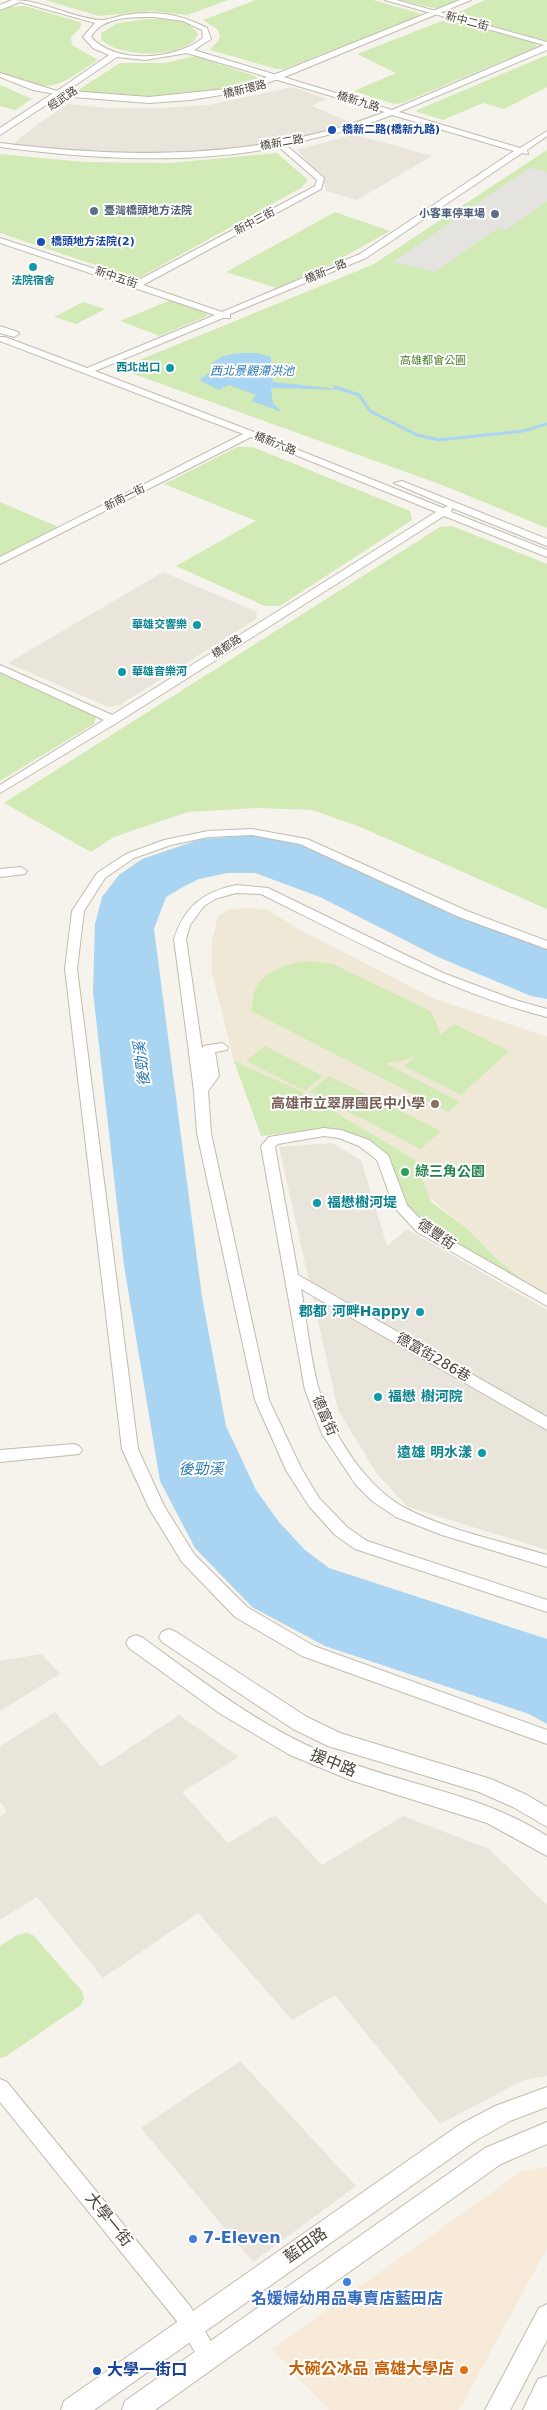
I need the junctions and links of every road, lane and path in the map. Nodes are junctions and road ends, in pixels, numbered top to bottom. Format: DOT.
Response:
graph roads {
  1 [pos="4,0"];
  2 [pos="19,0"];
  3 [pos="37,0"];
  4 [pos="388,0"];
  5 [pos="467,0"];
  6 [pos="477,0"];
  7 [pos="0,2"];
  8 [pos="0,8"];
  9 [pos="441,14"];
  10 [pos="104,22"];
  11 [pos="547,45"];
  12 [pos="192,49"];
  13 [pos="547,52"];
  14 [pos="116,54"];
  15 [pos="126,56"];
  16 [pos="0,75"];
  17 [pos="284,77"];
  18 [pos="0,81"];
  19 [pos="61,96"];
  20 [pos="398,111"];
  21 [pos="0,132"];
  22 [pos="547,133"];
  23 [pos="547,141"];
  24 [pos="0,144"];
  25 [pos="282,146"];
  26 [pos="0,150"];
  27 [pos="526,150"];
  28 [pos="0,240"];
  29 [pos="136,285"];
  30 [pos="227,316"];
  31 [pos="14,334"];
  32 [pos="0,336"];
  33 [pos="95,371"];
  34 [pos="251,434"];
  35 [pos="456,505"];
  36 [pos="444,511"];
  37 [pos="547,542"];
  38 [pos="547,554"];
  39 [pos="0,561"];
  40 [pos="0,668"];
  41 [pos="114,720"];
  42 [pos="0,790"];
  43 [pos="21,871"];
  44 [pos="0,873"];
  45 [pos="547,945"];
  46 [pos="547,1013"];
  47 [pos="222,1047"];
  48 [pos="201,1091"];
  49 [pos="269,1143"];
  50 [pos="293,1278"];
  51 [pos="547,1301"];
  52 [pos="547,1424"];
  53 [pos="74,1450"];
  54 [pos="0,1456"];
  55 [pos="547,1561"];
  56 [pos="547,1606"];
  57 [pos="169,1637"];
  58 [pos="136,1643"];
  59 [pos="547,1737"];
  60 [pos="547,1818"];
  61 [pos="547,1848"];
  62 [pos="0,2088"];
  63 [pos="547,2096"];
  64 [pos="547,2132"];
  65 [pos="547,2316"];
  66 [pos="192,2327"];
  67 [pos="209,2357"];
  68 [pos="547,2388"];
  69 [pos="73,2410"];
  70 [pos="134,2410"];
  71 [pos="497,2410"];
  72 [pos="535,2410"];
  1 -- 7 [label="street"];
  2 -- 8 [label="street"];
  2 -- 10 [label="street"];
  3 -- 10 [label="street"];
  4 -- 9 [label="street, 新中二街"];
  5 -- 9 [label="street, 橋新環路"];
  6 -- 9 [label="street, 橋新環路"];
  9 -- 11 [label="street, 新中二街"];
  9 -- 17 [label="street, 橋新環路"];
  10 -- 12 [label="street"];
  10 -- 14 [label="street"];
  11 -- 20 [label="street, 橋新二路"];
  12 -- 15 [label="street"];
  12 -- 17 [label="street, 橋新九路"];
  13 -- 20 [label="street, 橋新二路"];
  14 -- 15 [label="street"];
  14 -- 19 [label="street, 經武路"];
  15 -- 19 [label="street, 經武路"];
  16 -- 19 [label="street, 橋新環路"];
  17 -- 19 [label="street, 橋新環路"];
  17 -- 20 [label="street, 橋新九路"];
  18 -- 19 [label="street, 橋新環路"];
  19 -- 21 [label="street, 經武路"];
  19 -- 24 [label="street, 經武路"];
  20 -- 25 [label="street, 橋新二路"];
  20 -- 27 [label="street, 橋新九路"];
  22 -- 27 [label="street, 橋新一路"];
  23 -- 27 [label="street, 橋新一路"];
  24 -- 25 [label="street, 橋新二路"];
  25 -- 26 [label="street, 橋新二路"];
  25 -- 29 [label="street, 新中三街"];
  27 -- 30 [label="street, 橋新一路"];
  28 -- 29 [label="street, 新中五街"];
  29 -- 30 [label="street, 新中五街"];
  30 -- 33 [label="street, 橋新一路"];
  31 -- 32 [label="street, 橋新六路"];
  31 -- 33 [label="street, 橋新六路"];
  32 -- 33 [label="street, 橋新六路"];
  33 -- 34 [label="street, 橋新六路"];
  33 -- 35 [label="street, 橋新六路"];
  34 -- 36 [label="street, 橋新六路"];
  34 -- 39 [label="street, 新南一街"];
  35 -- 36 [label="street, 橋都路"];
  35 -- 37 [label="street, 橋新六路"];
  36 -- 38 [label="street, 橋新六路"];
  36 -- 41 [label="street, 橋都路"];
  40 -- 41 [label="street"];
  41 -- 42 [label="street, 橋都路"];
  43 -- 44 [label="street"];
  45 -- 59 [label="street"];
  46 -- 48 [label="street"];
  47 -- 48 [label="street"];
  48 -- 56 [label="street"];
  49 -- 50 [label="street, 德富街"];
  49 -- 51 [label="street, 德豐街"];
  50 -- 52 [label="street, 德富街286巷"];
  50 -- 55 [label="street, 德富街"];
  53 -- 54 [label="street"];
  57 -- 60 [label="street, 援中路"];
  58 -- 61 [label="street, 援中路"];
  62 -- 66 [label="street, 大學一街"];
  63 -- 66 [label="street, 藍田路"];
  64 -- 67 [label="street"];
  65 -- 71 [label="street"];
  66 -- 67 [label="street, 大學一街"];
  66 -- 69 [label="street, 藍田路"];
  67 -- 70 [label="street"];
  68 -- 72 [label="street"];
}
